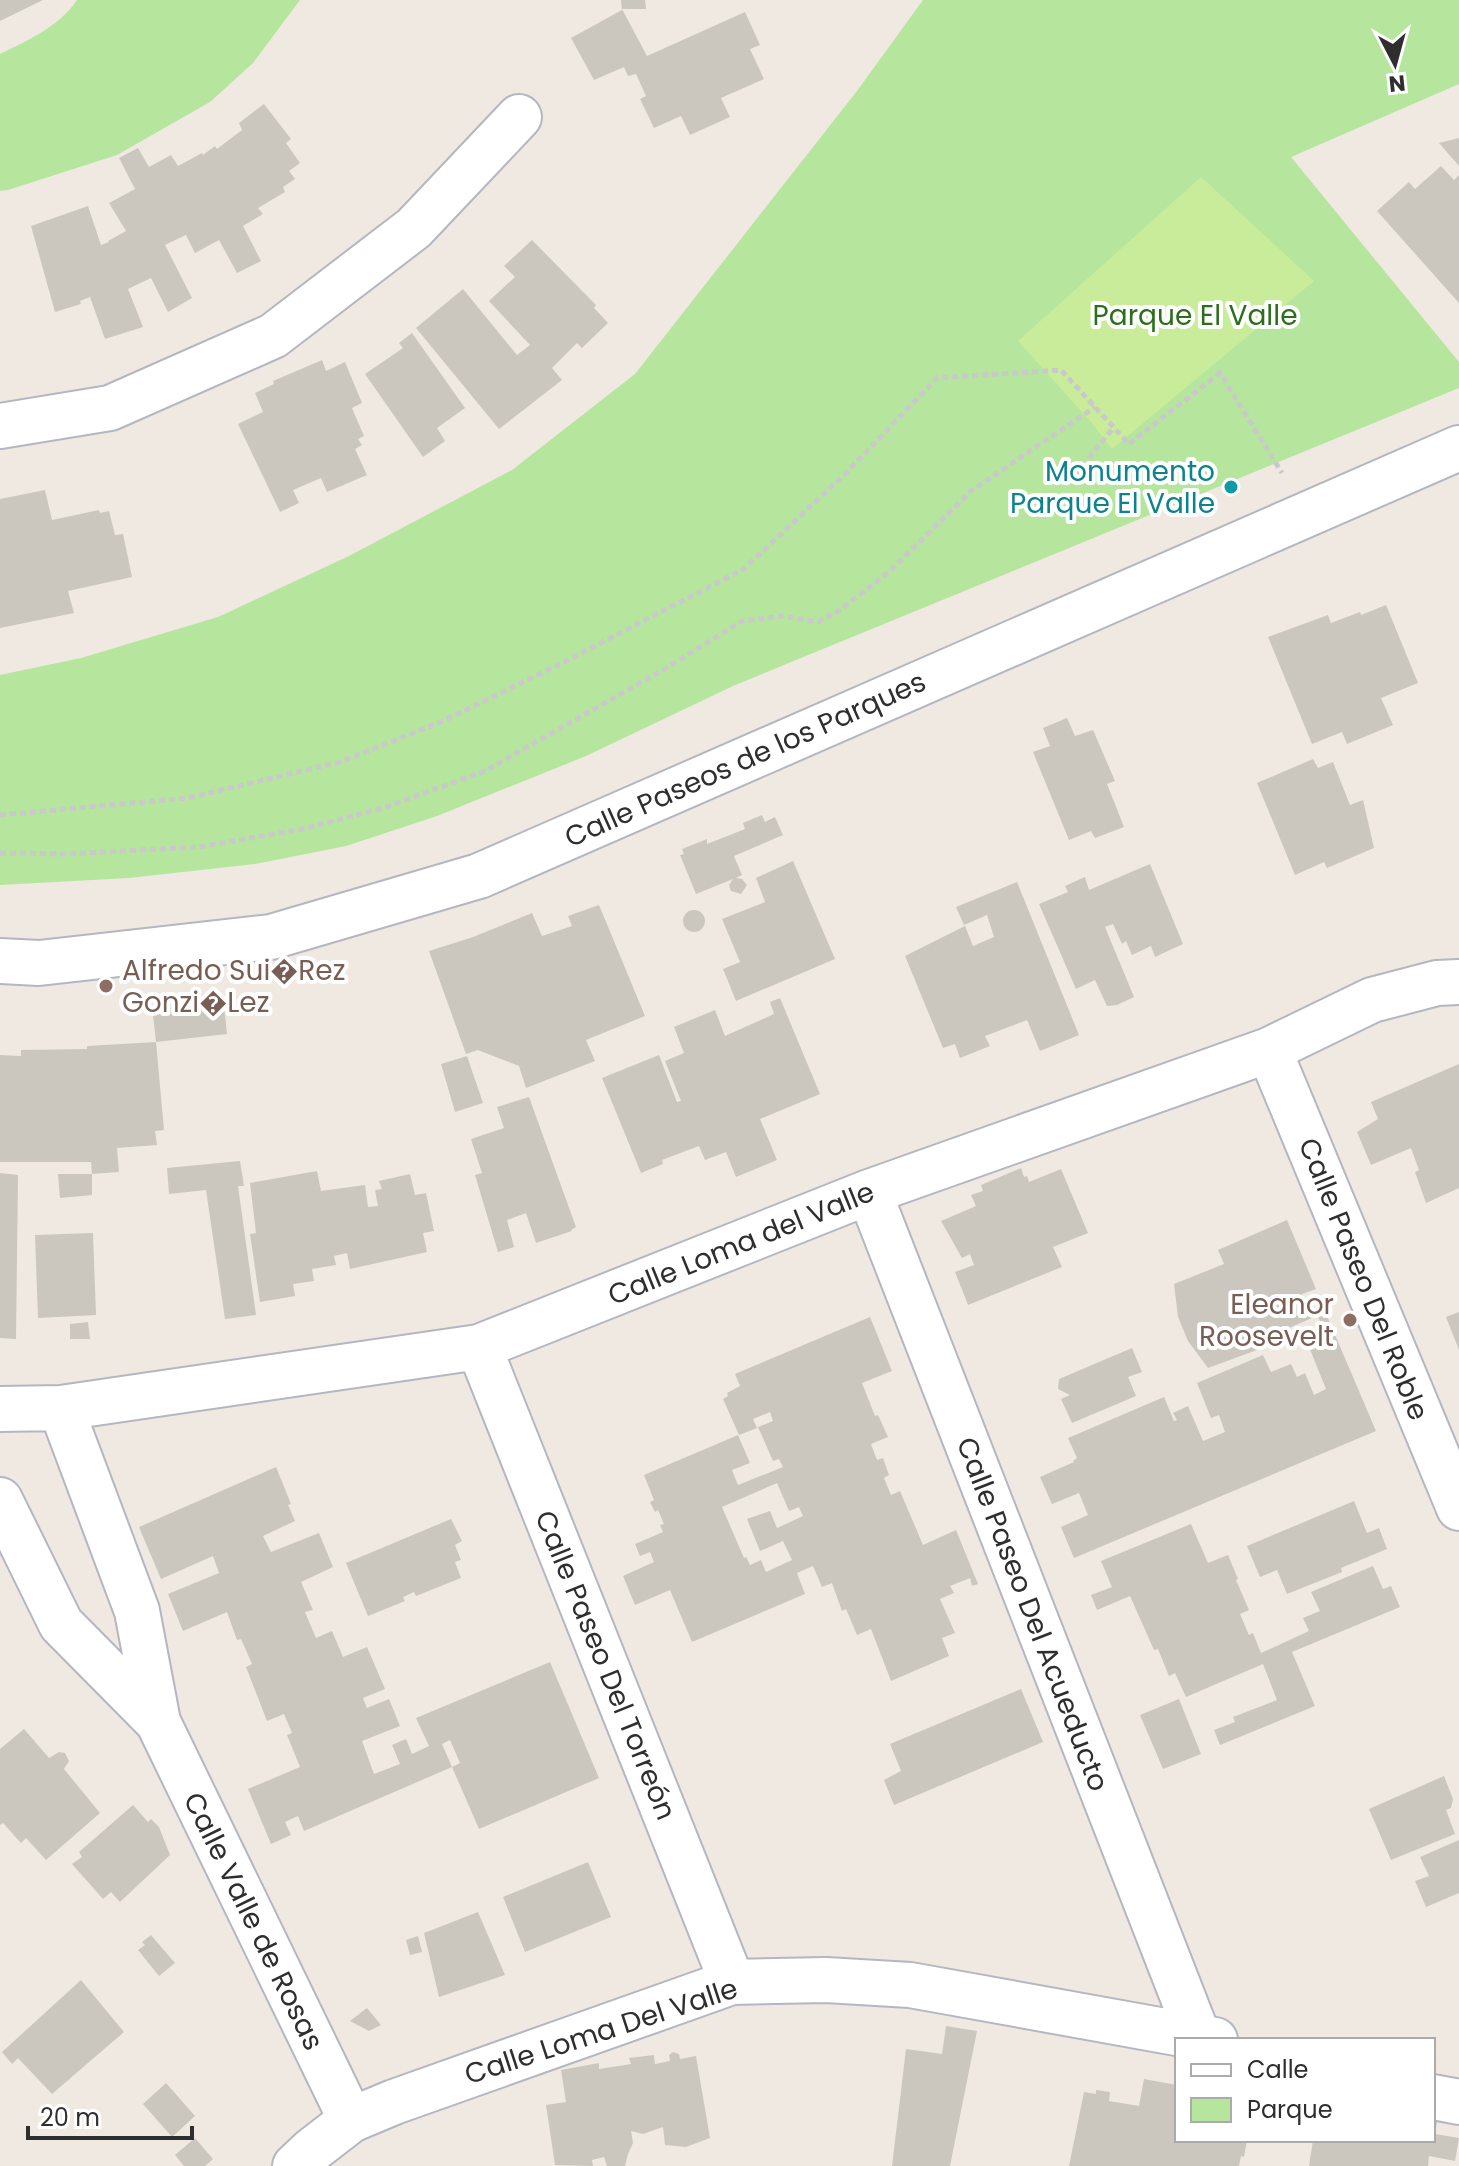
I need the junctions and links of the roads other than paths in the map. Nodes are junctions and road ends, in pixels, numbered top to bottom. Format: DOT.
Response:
graph roads {
  1 [pos="519,117"];
  2 [pos="0,426"];
  3 [pos="1459,448"];
  4 [pos="0,961"];
  5 [pos="1459,982"];
  6 [pos="1269,1050"];
  7 [pos="869,1192"];
  8 [pos="479,1347"];
  9 [pos="61,1408"];
  10 [pos="0,1409"];
  11 [pos="0,1500"];
  12 [pos="1459,1508"];
  13 [pos="158,1722"];
  14 [pos="732,1982"];
  15 [pos="1206,2038"];
  16 [pos="1435,2097"];
  17 [pos="1459,2102"];
  18 [pos="351,2120"];
  19 [pos="295,2166"];
  1 -- 2 [label="street"];
  3 -- 4 [label="street, Calle Paseos de los Parques"];
  5 -- 6 [label="street, Calle Loma del Valle"];
  6 -- 7 [label="street, Calle Loma del Valle"];
  6 -- 12 [label="street, Calle Paseo Del Roble"];
  7 -- 8 [label="street, Calle Loma del Valle"];
  7 -- 15 [label="street, Calle Paseo Del Acueducto"];
  8 -- 9 [label="street, Calle Loma del Valle"];
  8 -- 14 [label="street, Calle Paseo Del Torreón"];
  9 -- 10 [label="street, Calle Loma del Valle"];
  9 -- 13 [label="street, Calle Valle de Rosas"];
  11 -- 13 [label="street, Calle Valle de Rosas"];
  13 -- 18 [label="street, Calle Valle de Rosas"];
  14 -- 15 [label="street, Calle Loma Del Valle"];
  14 -- 18 [label="street, Calle Loma Del Valle"];
  16 -- 17 [label="street"];
  18 -- 19 [label="street, Calle Loma Del Valle"];
}
